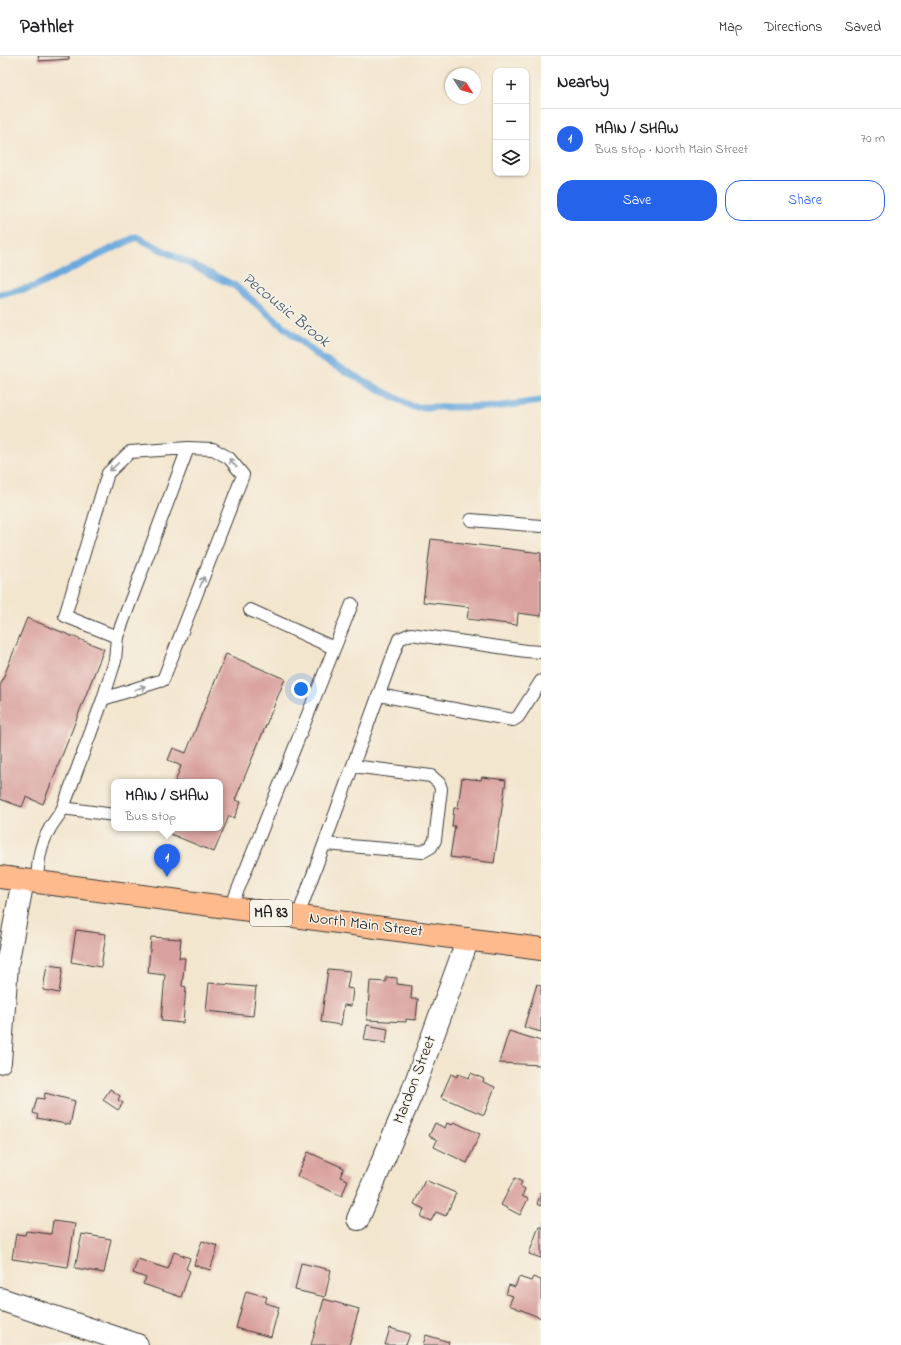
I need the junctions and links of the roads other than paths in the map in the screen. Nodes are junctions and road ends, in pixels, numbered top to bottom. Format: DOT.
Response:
graph roads {
  1 [pos="188,448"];
  2 [pos="471,520"];
  3 [pos="541,526"];
  4 [pos="352,604"];
  5 [pos="250,610"];
  6 [pos="117,637"];
  7 [pos="334,648"];
  8 [pos="541,652"];
  9 [pos="541,681"];
  10 [pos="379,695"];
  11 [pos="103,699"];
  12 [pos="353,766"];
  13 [pos="62,808"];
  14 [pos="111,815"];
  15 [pos="324,844"];
  16 [pos="0,877"];
  17 [pos="30,881"];
  18 [pos="231,907"];
  19 [pos="298,916"];
  20 [pos="468,939"];
  21 [pos="541,949"];
  22 [pos="0,1062"];
  23 [pos="358,1219"];
  24 [pos="0,1299"];
  25 [pos="137,1345"];
  1 -- 6 [label="lane"];
  1 -- 6 [label="lane, one-way"];
  11 -- 1 [label="lane, one-way"];
  2 -- 3 [label="lane"];
  4 -- 7 [label="lane"];
  5 -- 7 [label="lane"];
  6 -- 11 [label="lane"];
  7 -- 18 [label="lane"];
  8 -- 10 [label="lane"];
  9 -- 10 [label="lane"];
  10 -- 12 [label="lane"];
  11 -- 13 [label="lane"];
  12 -- 15 [label="lane"];
  12 -- 15 [label="lane"];
  13 -- 14 [label="lane"];
  13 -- 17 [label="lane"];
  15 -- 19 [label="lane"];
  16 -- 17 [label="main road, North Main Street / MA 83"];
  17 -- 18 [label="main road, North Main Street / MA 83"];
  17 -- 22 [label="street"];
  18 -- 19 [label="main road, North Main Street / MA 83"];
  19 -- 20 [label="main road, North Main Street / MA 83"];
  20 -- 21 [label="main road, North Main Street / MA 83"];
  20 -- 23 [label="street, Mardon Street"];
  24 -- 25 [label="street"];
}
